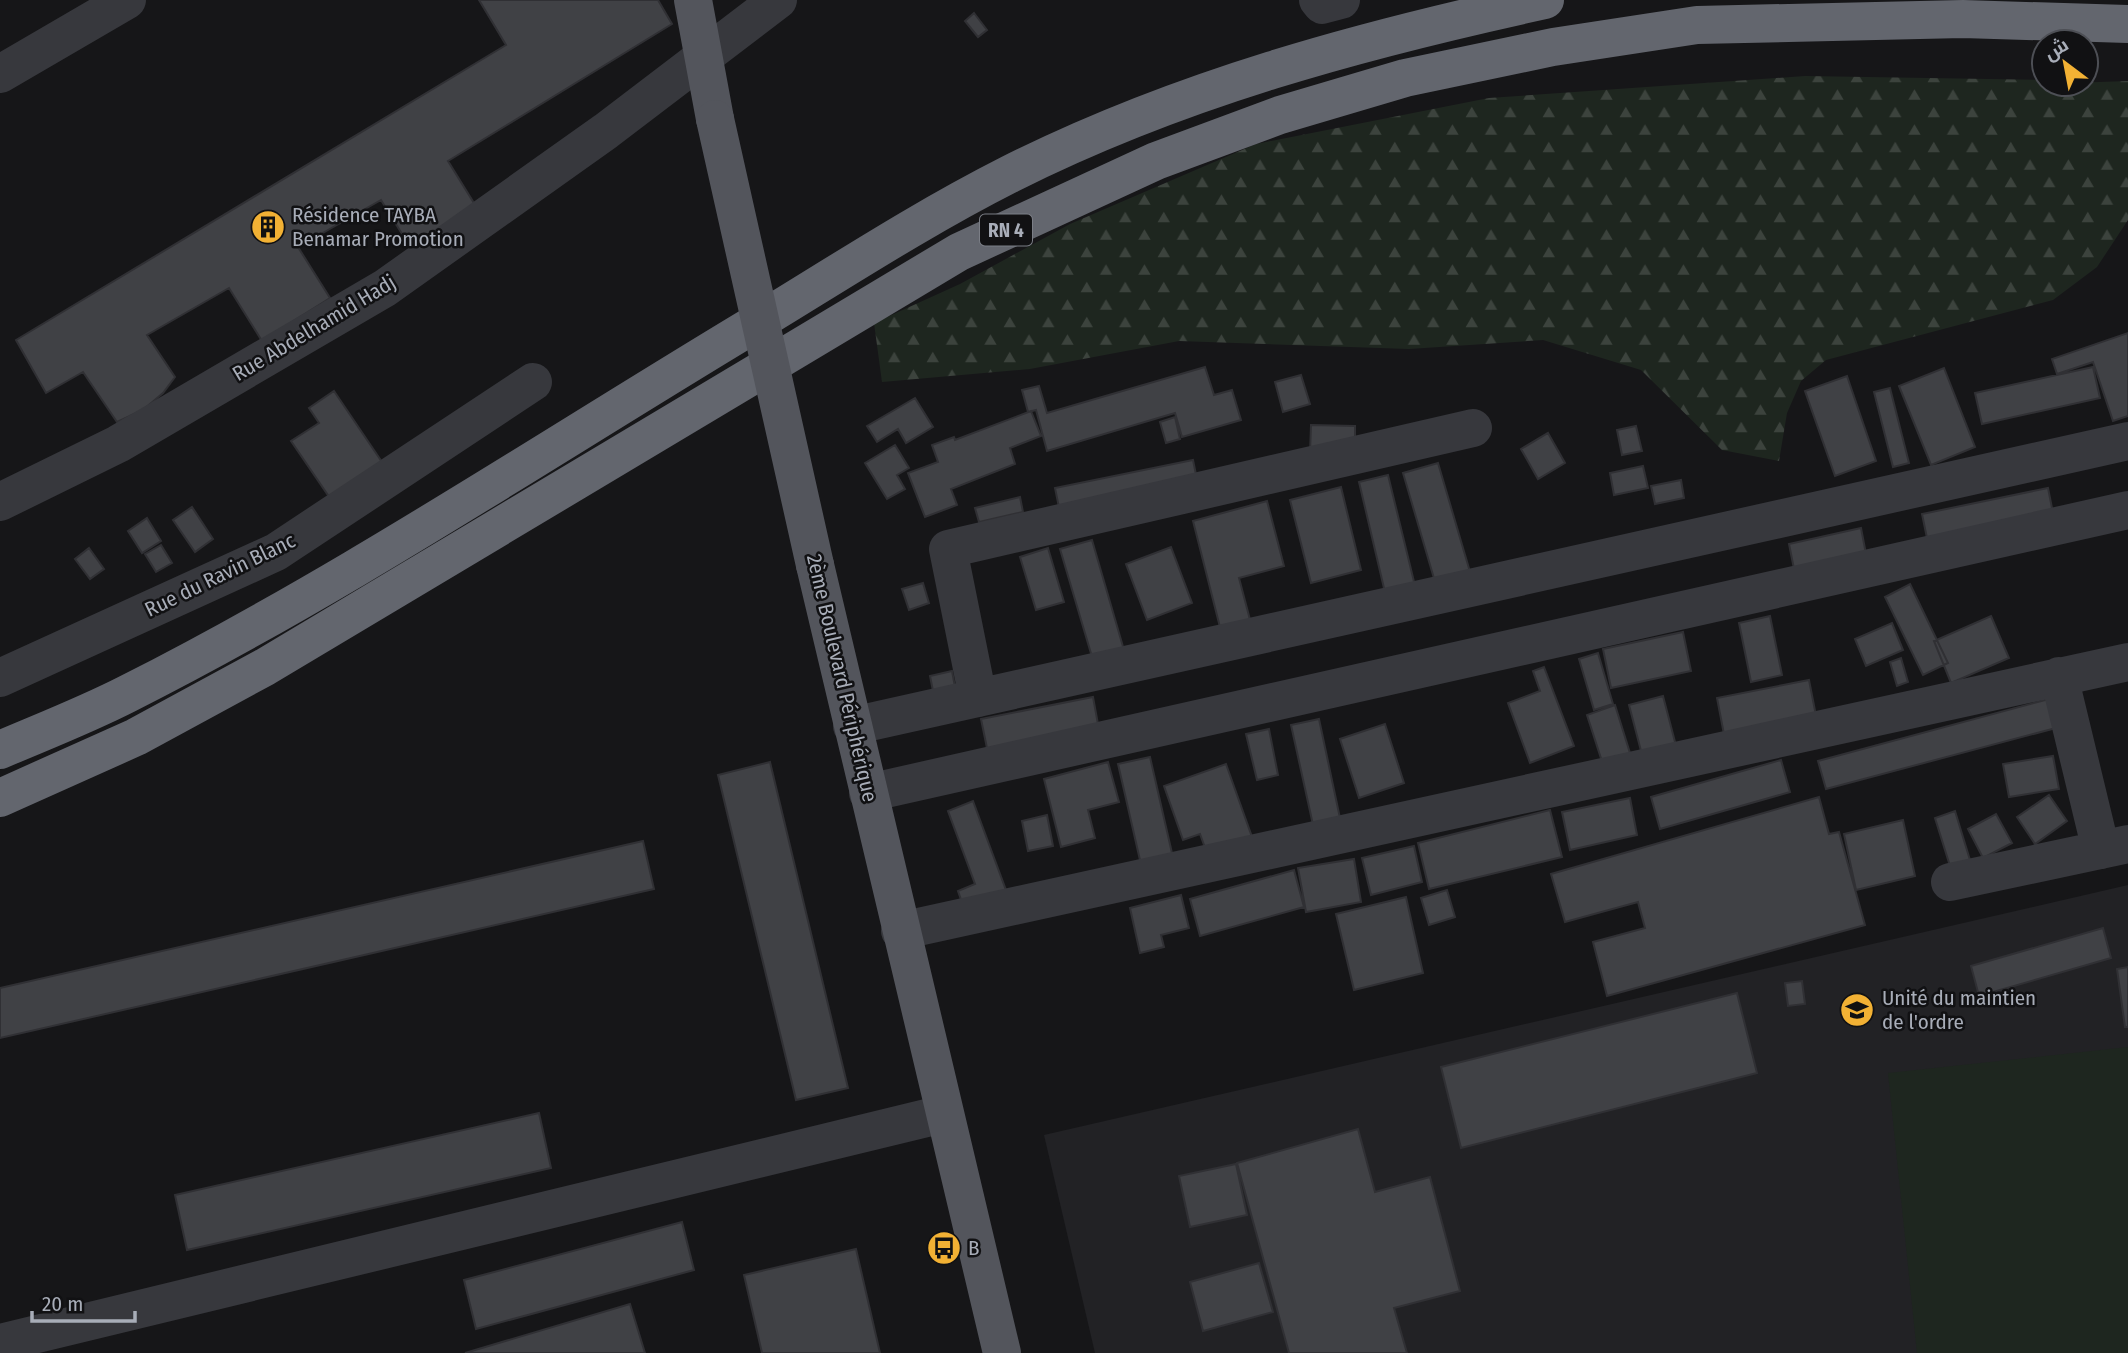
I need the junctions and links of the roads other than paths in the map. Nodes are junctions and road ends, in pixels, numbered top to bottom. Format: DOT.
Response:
graph roads {
  1 [pos="127,0"];
  2 [pos="693,0"];
  3 [pos="778,0"];
  4 [pos="1318,0"];
  5 [pos="1341,0"];
  6 [pos="1545,0"];
  7 [pos="2128,24"];
  8 [pos="703,55"];
  9 [pos="0,74"];
  10 [pos="533,382"];
  11 [pos="1473,428"];
  12 [pos="2128,441"];
  13 [pos="0,502"];
  14 [pos="2128,510"];
  15 [pos="2128,662"];
  16 [pos="2059,676"];
  17 [pos="0,678"];
  18 [pos="978,698"];
  19 [pos="852,726"];
  20 [pos="0,750"];
  21 [pos="868,793"];
  22 [pos="0,798"];
  23 [pos="2114,847"];
  24 [pos="1950,882"];
  25 [pos="900,931"];
  26 [pos="943,1114"];
  27 [pos="0,1343"];
  28 [pos="1002,1353"];
  1 -- 9 [label="street"];
  2 -- 8 [label="main road, 2ème Boulevard Périphérique"];
  3 -- 8 [label="street, Rue Abdelhamid Hadj"];
  4 -- 5 [label="street"];
  6 -- 20 [label="highway, RN 4"];
  7 -- 22 [label="highway, RN 4"];
  8 -- 13 [label="street, Rue Abdelhamid Hadj"];
  8 -- 19 [label="main road, 2ème Boulevard Périphérique, bridge"];
  10 -- 17 [label="street, Rue du Ravin Blanc"];
  11 -- 18 [label="street"];
  12 -- 18 [label="street"];
  14 -- 21 [label="street"];
  15 -- 16 [label="street"];
  16 -- 23 [label="street"];
  16 -- 25 [label="street"];
  18 -- 19 [label="street"];
  19 -- 21 [label="main road, 2ème Boulevard Périphérique"];
  21 -- 25 [label="main road, 2ème Boulevard Périphérique"];
  23 -- 24 [label="street"];
  25 -- 26 [label="main road, 2ème Boulevard Périphérique"];
  26 -- 27 [label="street"];
  26 -- 28 [label="main road, 2ème Boulevard Périphérique"];
}
